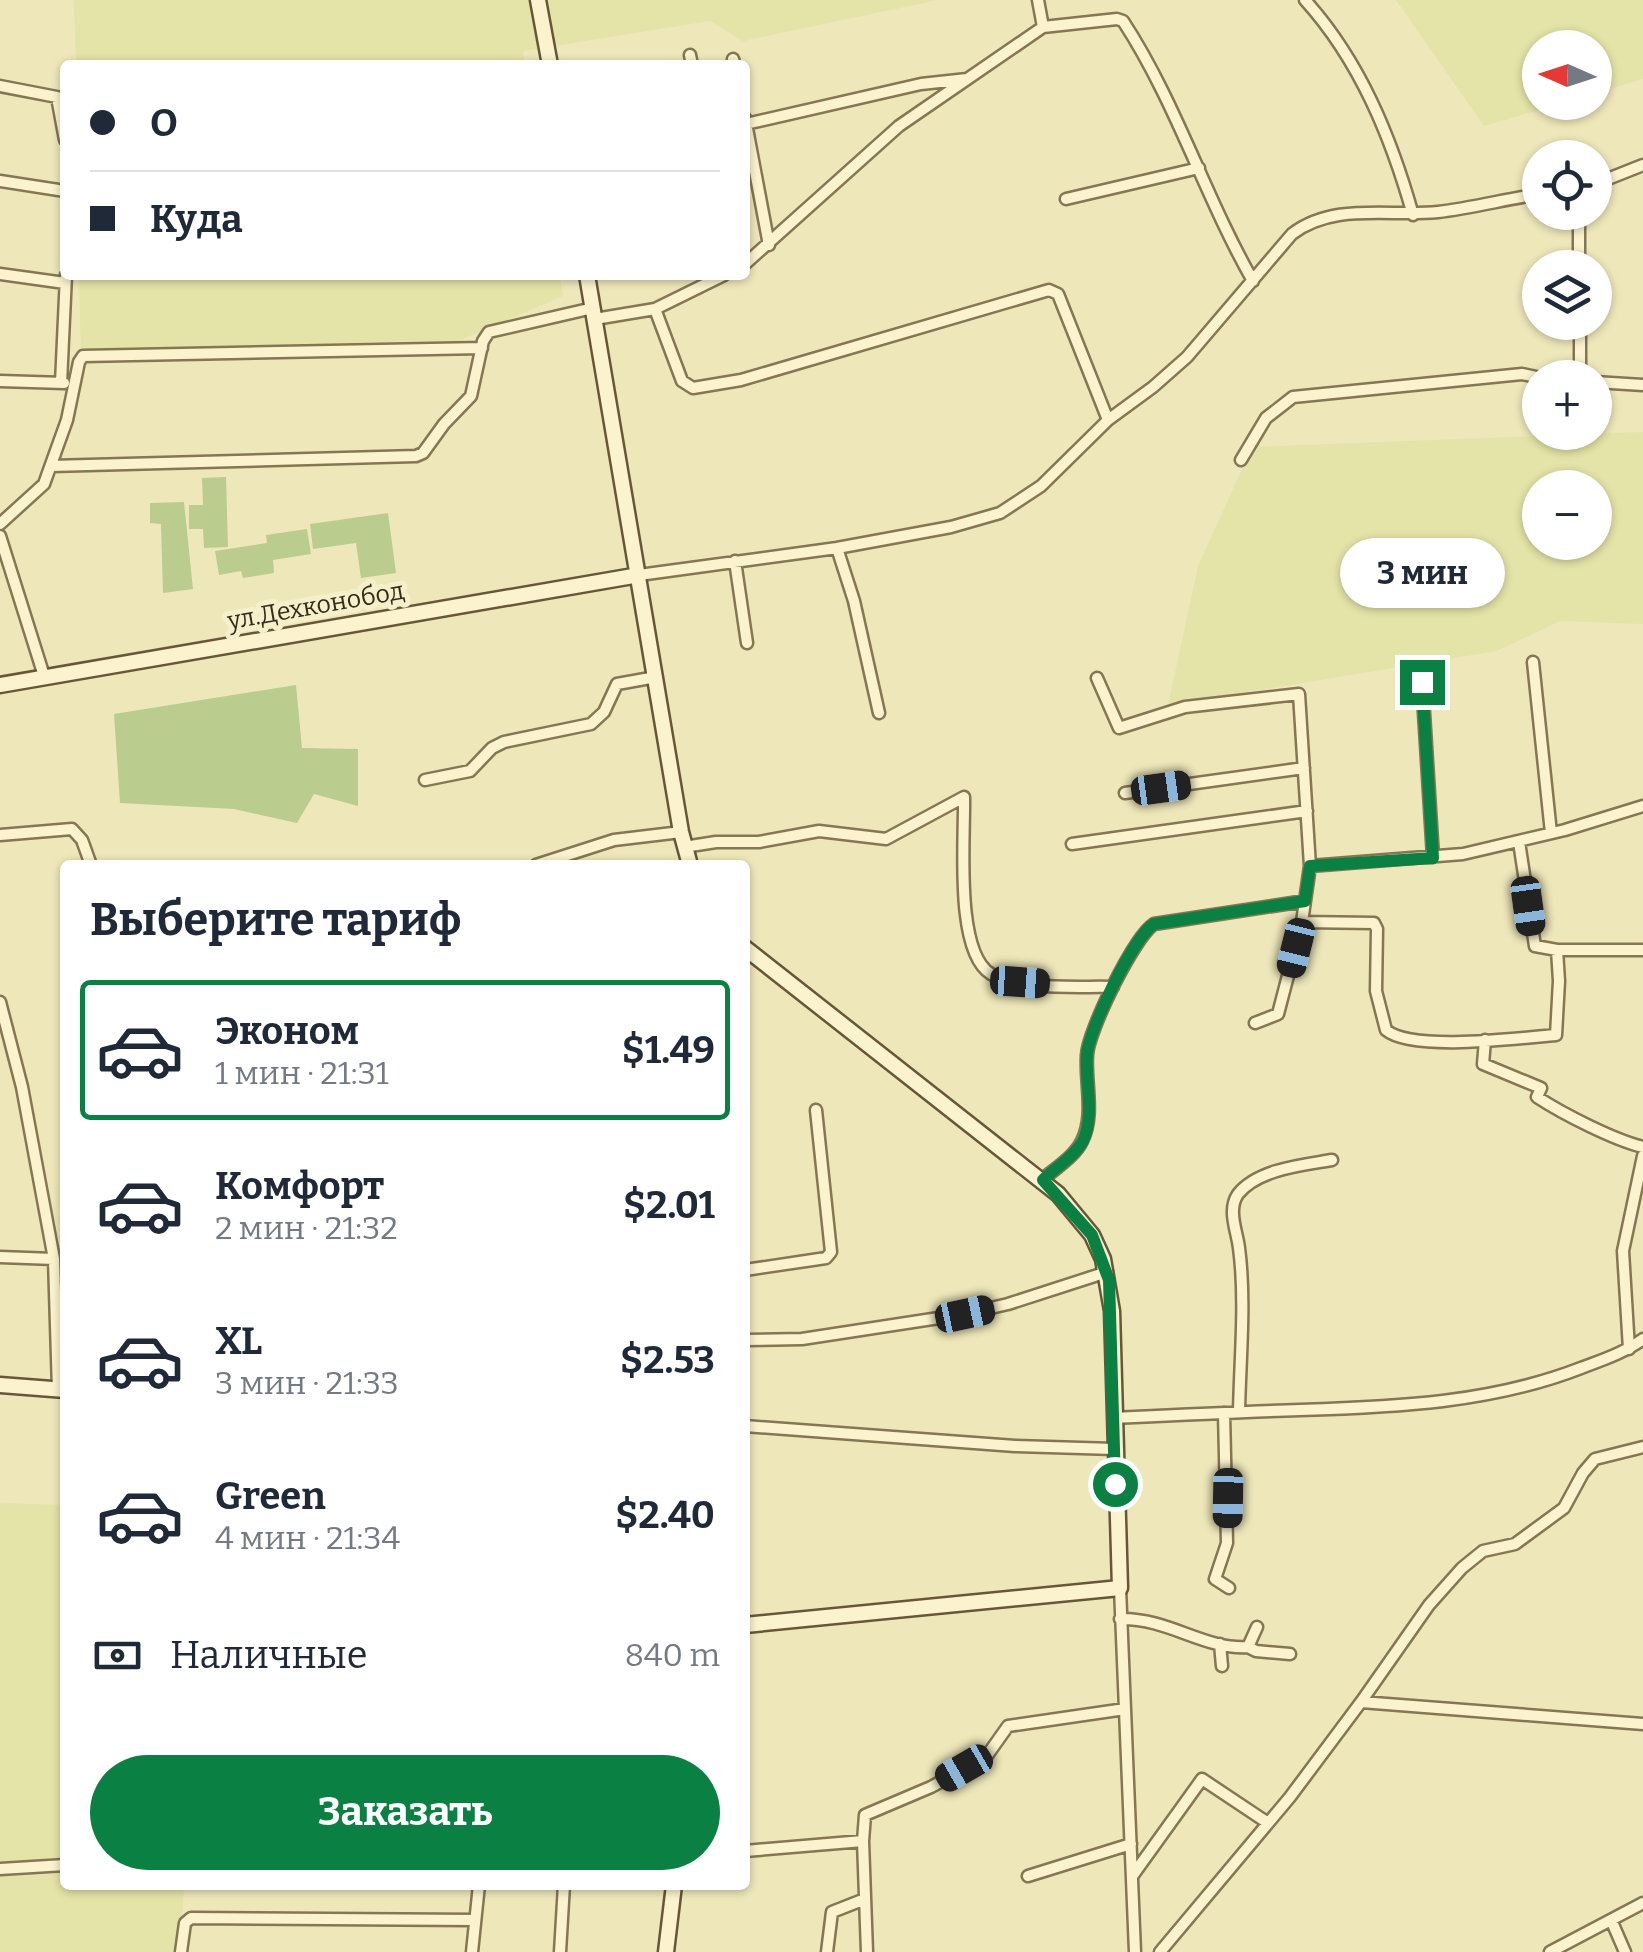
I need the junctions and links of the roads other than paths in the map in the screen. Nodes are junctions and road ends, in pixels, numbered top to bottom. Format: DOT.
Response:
graph roads {
  1 [pos="538,0"];
  2 [pos="1038,0"];
  3 [pos="1305,0"];
  4 [pos="1043,27"];
  5 [pos="549,60"];
  6 [pos="968,79"];
  7 [pos="0,86"];
  8 [pos="60,113"];
  9 [pos="750,119"];
  10 [pos="750,142"];
  11 [pos="1643,165"];
  12 [pos="1199,168"];
  13 [pos="1612,177"];
  14 [pos="0,182"];
  15 [pos="60,190"];
  16 [pos="1522,198"];
  17 [pos="1066,199"];
  18 [pos="1414,214"];
  19 [pos="769,245"];
  20 [pos="750,260"];
  21 [pos="0,274"];
  22 [pos="60,279"];
  23 [pos="66,280"];
  24 [pos="588,280"];
  25 [pos="714,280"];
  26 [pos="1253,281"];
  27 [pos="655,309"];
  28 [pos="594,313"];
  29 [pos="482,348"];
  30 [pos="1522,374"];
  31 [pos="0,381"];
  32 [pos="61,383"];
  33 [pos="75,383"];
  34 [pos="1612,383"];
  35 [pos="1643,385"];
  36 [pos="1108,420"];
  37 [pos="1241,460"];
  38 [pos="51,466"];
  39 [pos="0,524"];
  40 [pos="0,536"];
  41 [pos="837,548"];
  42 [pos="735,561"];
  43 [pos="640,575"];
  44 [pos="747,643"];
  45 [pos="1533,662"];
  46 [pos="44,676"];
  47 [pos="656,676"];
  48 [pos="1097,678"];
  49 [pos="1422,682"];
  50 [pos="0,685"];
  51 [pos="879,713"];
  52 [pos="1304,768"];
  53 [pos="425,780"];
  54 [pos="1125,793"];
  55 [pos="1643,806"];
  56 [pos="1307,811"];
  57 [pos="0,834"];
  58 [pos="1551,834"];
  59 [pos="682,840"];
  60 [pos="1519,842"];
  61 [pos="1072,844"];
  62 [pos="1433,858"];
  63 [pos="89,860"];
  64 [pos="551,860"];
  65 [pos="688,860"];
  66 [pos="1310,866"];
  67 [pos="1305,901"];
  68 [pos="1302,922"];
  69 [pos="1557,950"];
  70 [pos="1643,950"];
  71 [pos="750,952"];
  72 [pos="1113,987"];
  73 [pos="0,1002"];
  74 [pos="1256,1023"];
  75 [pos="1486,1040"];
  76 [pos="816,1110"];
  77 [pos="1643,1147"];
  78 [pos="1643,1156"];
  79 [pos="1332,1160"];
  80 [pos="1043,1180"];
  81 [pos="0,1257"];
  82 [pos="54,1259"];
  83 [pos="750,1269"];
  84 [pos="1106,1272"];
  85 [pos="60,1309"];
  86 [pos="1643,1339"];
  87 [pos="750,1340"];
  88 [pos="1630,1349"];
  89 [pos="0,1385"];
  90 [pos="60,1390"];
  91 [pos="1224,1412"];
  92 [pos="1239,1412"];
  93 [pos="1115,1418"];
  94 [pos="750,1426"];
  95 [pos="1643,1448"];
  96 [pos="1114,1450"];
  97 [pos="1120,1588"];
  98 [pos="1229,1588"];
  99 [pos="1120,1618"];
  100 [pos="750,1625"];
  101 [pos="1257,1627"];
  102 [pos="1220,1644"];
  103 [pos="1248,1647"];
  104 [pos="1290,1654"];
  105 [pos="1222,1666"];
  106 [pos="1361,1702"];
  107 [pos="1125,1709"];
  108 [pos="1643,1724"];
  109 [pos="1268,1823"];
  110 [pos="863,1841"];
  111 [pos="1130,1844"];
  112 [pos="750,1851"];
  113 [pos="60,1866"];
  114 [pos="0,1869"];
  115 [pos="1028,1876"];
  116 [pos="1132,1876"];
  117 [pos="478,1890"];
  118 [pos="564,1890"];
  119 [pos="673,1890"];
  120 [pos="865,1900"];
  121 [pos="1643,1902"];
  122 [pos="475,1920"];
  123 [pos="1612,1922"];
  124 [pos="181,1952"];
  125 [pos="472,1952"];
  126 [pos="560,1952"];
  127 [pos="666,1952"];
  128 [pos="826,1952"];
  129 [pos="867,1952"];
  130 [pos="1135,1952"];
  131 [pos="1160,1952"];
  132 [pos="1550,1952"];
  133 [pos="1624,1952"];
  1 -- 5 [label="main road"];
  2 -- 4 [label="street"];
  3 -- 18 [label="street"];
  4 -- 6 [label="street"];
  4 -- 12 [label="street"];
  6 -- 9 [label="street"];
  6 -- 19 [label="street"];
  7 -- 8 [label="street"];
  10 -- 19 [label="street"];
  11 -- 13 [label="street"];
  12 -- 17 [label="street"];
  12 -- 26 [label="street"];
  14 -- 15 [label="street"];
  16 -- 18 [label="street"];
  18 -- 26 [label="street"];
  19 -- 20 [label="street"];
  21 -- 22 [label="street"];
  23 -- 32 [label="street"];
  24 -- 28 [label="main road"];
  25 -- 27 [label="street"];
  26 -- 36 [label="street"];
  27 -- 28 [label="street"];
  27 -- 36 [label="street"];
  28 -- 29 [label="street"];
  28 -- 43 [label="main road"];
  29 -- 33 [label="street"];
  29 -- 38 [label="street"];
  30 -- 37 [label="street"];
  31 -- 32 [label="street"];
  32 -- 33 [label="street"];
  33 -- 38 [label="street"];
  34 -- 35 [label="street"];
  36 -- 41 [label="street"];
  38 -- 39 [label="street"];
  40 -- 46 [label="street"];
  41 -- 42 [label="street"];
  41 -- 51 [label="street"];
  42 -- 43 [label="street"];
  42 -- 44 [label="street"];
  43 -- 46 [label="main road, ул.Дехконобод"];
  43 -- 47 [label="main road"];
  45 -- 58 [label="street"];
  46 -- 50 [label="main road, ул.Дехконобод"];
  47 -- 53 [label="street"];
  47 -- 59 [label="main road"];
  48 -- 52 [label="street"];
  49 -- 62 [label="street"];
  52 -- 54 [label="street"];
  52 -- 56 [label="street"];
  55 -- 58 [label="street"];
  56 -- 61 [label="street"];
  56 -- 66 [label="street"];
  57 -- 63 [label="street"];
  58 -- 60 [label="street"];
  59 -- 64 [label="street"];
  59 -- 65 [label="main road"];
  59 -- 72 [label="street"];
  60 -- 62 [label="street"];
  60 -- 69 [label="street"];
  62 -- 66 [label="street"];
  66 -- 67 [label="street"];
  67 -- 68 [label="street"];
  67 -- 72 [label="street"];
  68 -- 74 [label="street"];
  68 -- 75 [label="street"];
  69 -- 70 [label="street"];
  69 -- 75 [label="street"];
  71 -- 80 [label="main road"];
  72 -- 80 [label="street"];
  73 -- 82 [label="street"];
  75 -- 77 [label="street"];
  76 -- 83 [label="street"];
  78 -- 88 [label="street"];
  79 -- 92 [label="street"];
  80 -- 84 [label="main road"];
  81 -- 82 [label="street"];
  82 -- 85 [label="street"];
  84 -- 87 [label="street"];
  84 -- 93 [label="main road"];
  86 -- 88 [label="street"];
  88 -- 92 [label="street"];
  89 -- 90 [label="main road"];
  91 -- 92 [label="street"];
  91 -- 93 [label="street"];
  91 -- 98 [label="street"];
  93 -- 96 [label="main road"];
  94 -- 96 [label="street"];
  95 -- 106 [label="street"];
  96 -- 97 [label="main road"];
  97 -- 99 [label="street"];
  97 -- 100 [label="main road"];
  99 -- 102 [label="street"];
  99 -- 107 [label="street"];
  101 -- 103 [label="street"];
  102 -- 103 [label="street"];
  102 -- 105 [label="street"];
  103 -- 104 [label="street"];
  106 -- 108 [label="street"];
  106 -- 109 [label="street"];
  107 -- 110 [label="street"];
  107 -- 111 [label="street"];
  109 -- 116 [label="street"];
  109 -- 131 [label="street"];
  110 -- 112 [label="street"];
  110 -- 120 [label="street"];
  111 -- 115 [label="street"];
  111 -- 116 [label="street"];
  113 -- 114 [label="street"];
  116 -- 130 [label="street"];
  117 -- 122 [label="street"];
  118 -- 126 [label="street"];
  119 -- 127 [label="main road"];
  120 -- 128 [label="street"];
  120 -- 129 [label="street"];
  121 -- 123 [label="street"];
  122 -- 124 [label="street"];
  122 -- 125 [label="street"];
  123 -- 132 [label="street"];
  123 -- 133 [label="street"];
}
